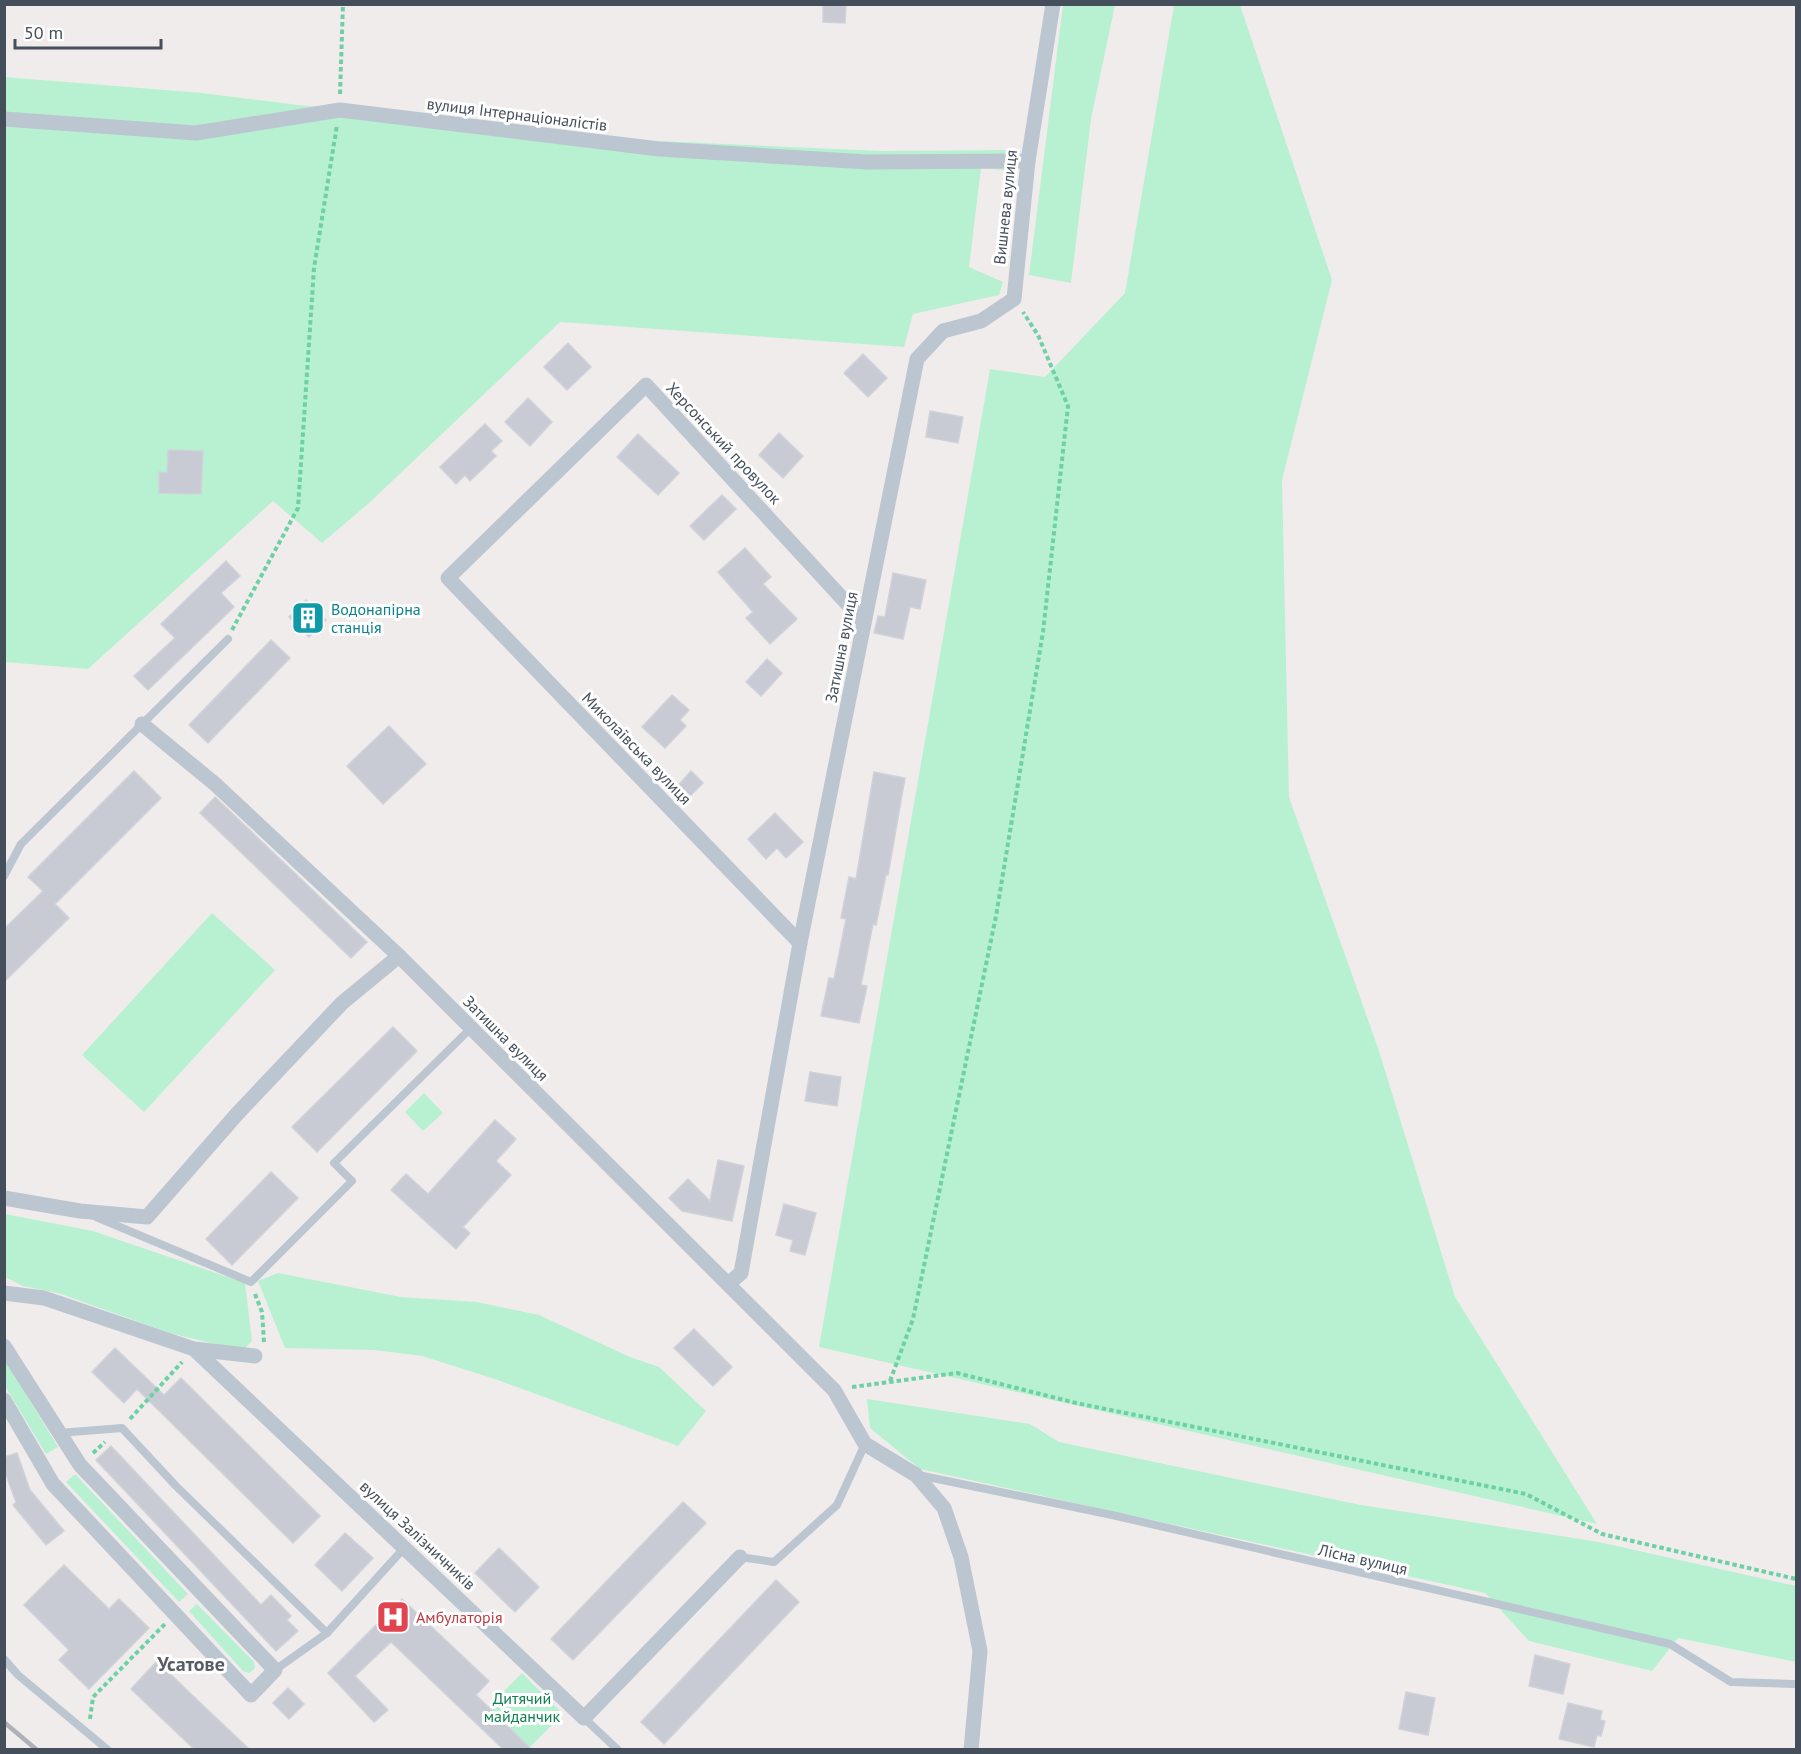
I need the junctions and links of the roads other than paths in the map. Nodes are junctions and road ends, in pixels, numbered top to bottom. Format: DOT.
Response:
graph roads {
  1 [pos="1053,4"];
  2 [pos="4,119"];
  3 [pos="1028,161"];
  4 [pos="917,359"];
  5 [pos="448,578"];
  6 [pos="864,622"];
  7 [pos="228,639"];
  8 [pos="142,724"];
  9 [pos="4,876"];
  10 [pos="800,942"];
  11 [pos="399,956"];
  12 [pos="470,1029"];
  13 [pos="4,1198"];
  14 [pos="80,1211"];
  15 [pos="728,1284"];
  16 [pos="4,1293"];
  17 [pos="4,1346"];
  18 [pos="194,1349"];
  19 [pos="255,1356"];
  20 [pos="4,1400"];
  21 [pos="59,1433"];
  22 [pos="865,1444"];
  23 [pos="916,1474"];
  24 [pos="405,1547"];
  25 [pos="740,1557"];
  26 [pos="327,1633"];
  27 [pos="4,1659"];
  28 [pos="275,1670"];
  29 [pos="1797,1684"];
  30 [pos="584,1718"];
  31 [pos="108,1749"];
  32 [pos="618,1749"];
  33 [pos="971,1749"];
  1 -- 3 [label="street, Вишнева вулиця"];
  2 -- 3 [label="street, вулиця Інтернаціоналістів"];
  3 -- 4 [label="street, Вишнева вулиця"];
  4 -- 6 [label="street, Затишна вулиця"];
  5 -- 6 [label="street, Херсонський провулок"];
  5 -- 10 [label="street, Миколаївська вулиця"];
  6 -- 10 [label="street, Затишна вулиця"];
  7 -- 8 [label="lane"];
  8 -- 9 [label="lane"];
  8 -- 11 [label="street, Затишна вулиця"];
  10 -- 15 [label="street, Затишна вулиця"];
  11 -- 12 [label="street, Затишна вулиця"];
  11 -- 14 [label="street"];
  12 -- 14 [label="lane"];
  12 -- 15 [label="street, Затишна вулиця"];
  13 -- 14 [label="street"];
  15 -- 22 [label="street, Затишна вулиця"];
  16 -- 18 [label="street"];
  17 -- 21 [label="street"];
  18 -- 19 [label="street"];
  18 -- 24 [label="street, вулиця Залізничників"];
  20 -- 28 [label="street"];
  21 -- 26 [label="lane"];
  21 -- 28 [label="street"];
  22 -- 23 [label="street"];
  22 -- 25 [label="lane"];
  23 -- 29 [label="lane, Лісна вулиця"];
  23 -- 33 [label="street"];
  24 -- 26 [label="lane"];
  24 -- 30 [label="street, вулиця Залізничників"];
  25 -- 30 [label="street"];
  26 -- 28 [label="lane"];
  27 -- 31 [label="lane"];
  30 -- 32 [label="lane"];
}
